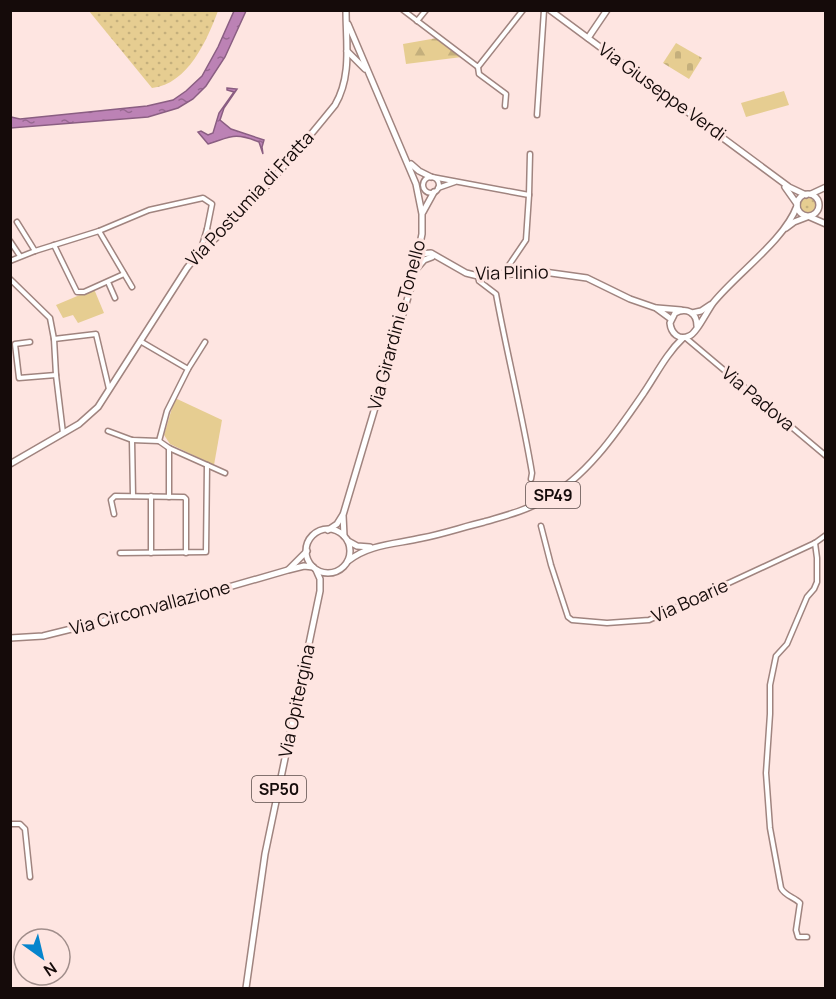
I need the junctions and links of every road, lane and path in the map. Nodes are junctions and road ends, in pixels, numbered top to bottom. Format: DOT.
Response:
graph roads {
  1 [pos="403,10"];
  2 [pos="426,10"];
  3 [pos="523,10"];
  4 [pos="544,10"];
  5 [pos="550,10"];
  6 [pos="607,10"];
  7 [pos="346,14"];
  8 [pos="417,21"];
  9 [pos="588,38"];
  10 [pos="346,51"];
  11 [pos="359,53"];
  12 [pos="478,67"];
  13 [pos="364,68"];
  14 [pos="347,73"];
  15 [pos="505,106"];
  16 [pos="537,115"];
  17 [pos="530,154"];
  18 [pos="407,161"];
  19 [pos="774,175"];
  20 [pos="432,177"];
  21 [pos="459,182"];
  22 [pos="825,189"];
  23 [pos="436,190"];
  24 [pos="807,194"];
  25 [pos="529,195"];
  26 [pos="797,205"];
  27 [pos="819,206"];
  28 [pos="422,214"];
  29 [pos="809,217"];
  30 [pos="17,222"];
  31 [pos="825,222"];
  32 [pos="207,229"];
  33 [pos="99,231"];
  34 [pos="780,232"];
  35 [pos="422,240"];
  36 [pos="10,241"];
  37 [pos="210,242"];
  38 [pos="54,245"];
  39 [pos="35,251"];
  40 [pos="200,252"];
  41 [pos="419,254"];
  42 [pos="20,256"];
  43 [pos="433,256"];
  44 [pos="10,261"];
  45 [pos="416,269"];
  46 [pos="124,274"];
  47 [pos="503,274"];
  48 [pos="478,276"];
  49 [pos="10,279"];
  50 [pos="108,282"];
  51 [pos="132,287"];
  52 [pos="115,298"];
  53 [pos="714,302"];
  54 [pos="656,308"];
  55 [pos="682,310"];
  56 [pos="692,313"];
  57 [pos="671,319"];
  58 [pos="696,329"];
  59 [pos="672,332"];
  60 [pos="684,337"];
  61 [pos="54,339"];
  62 [pos="140,341"];
  63 [pos="30,342"];
  64 [pos="205,342"];
  65 [pos="698,347"];
  66 [pos="669,354"];
  67 [pos="188,369"];
  68 [pos="56,375"];
  69 [pos="110,391"];
  70 [pos="108,431"];
  71 [pos="63,433"];
  72 [pos="132,440"];
  73 [pos="159,441"];
  74 [pos="169,448"];
  75 [pos="825,455"];
  76 [pos="10,464"];
  77 [pos="207,465"];
  78 [pos="225,473"];
  79 [pos="531,479"];
  80 [pos="133,496"];
  81 [pos="151,496"];
  82 [pos="169,497"];
  83 [pos="114,514"];
  84 [pos="343,515"];
  85 [pos="541,526"];
  86 [pos="328,530"];
  87 [pos="825,535"];
  88 [pos="346,538"];
  89 [pos="814,543"];
  90 [pos="378,547"];
  91 [pos="307,551"];
  92 [pos="120,553"];
  93 [pos="151,553"];
  94 [pos="186,553"];
  95 [pos="348,561"];
  96 [pos="314,568"];
  97 [pos="288,570"];
  98 [pos="332,573"];
  99 [pos="320,591"];
  100 [pos="10,638"];
  101 [pos="10,824"];
  102 [pos="30,877"];
  103 [pos="807,937"];
  104 [pos="246,988"];
  1 -- 8 [label="street"];
  2 -- 8 [label="street"];
  3 -- 12 [label="street"];
  4 -- 16 [label="street"];
  5 -- 9 [label="main road, Via Giuseppe Verdi"];
  6 -- 9 [label="main road"];
  7 -- 10 [label="main road, Via Postumia di Fratta"];
  7 -- 11 [label="main road, Via Girardini e Tonello"];
  8 -- 12 [label="street"];
  9 -- 19 [label="main road, Via Giuseppe Verdi"];
  10 -- 11 [label="main road"];
  10 -- 13 [label="main road, Via Girardini e Tonello"];
  10 -- 14 [label="main road, Via Postumia di Fratta"];
  11 -- 13 [label="main road, Via Girardini e Tonello"];
  12 -- 15 [label="street"];
  13 -- 14 [label="main road"];
  13 -- 18 [label="main road, Via Girardini e Tonello"];
  14 -- 37 [label="main road, Via Postumia di Fratta"];
  17 -- 25 [label="street"];
  18 -- 20 [label="main road"];
  18 -- 28 [label="main road, Via Girardini e Tonello"];
  19 -- 24 [label="main road, Via Giuseppe Verdi"];
  19 -- 26 [label="main road, Via Giuseppe Verdi"];
  20 -- 21 [label="street"];
  20 -- 23 [label="street"];
  20 -- 23 [label="street"];
  21 -- 23 [label="street"];
  21 -- 25 [label="street"];
  22 -- 24 [label="main road, SP49"];
  22 -- 27 [label="main road, SP49"];
  23 -- 28 [label="main road"];
  24 -- 26 [label="main road, SP49"];
  24 -- 27 [label="main road"];
  25 -- 47 [label="street"];
  26 -- 29 [label="main road"];
  26 -- 34 [label="main road, SP49"];
  27 -- 29 [label="main road, SP49"];
  27 -- 31 [label="main road"];
  28 -- 35 [label="main road, Via Girardini e Tonello"];
  29 -- 31 [label="main road"];
  29 -- 34 [label="main road, SP49"];
  30 -- 39 [label="street"];
  32 -- 33 [label="street"];
  32 -- 37 [label="street"];
  32 -- 40 [label="street"];
  33 -- 38 [label="street"];
  33 -- 46 [label="street"];
  34 -- 53 [label="main road, SP49"];
  35 -- 41 [label="main road, Via Girardini e Tonello"];
  35 -- 43 [label="main road"];
  36 -- 42 [label="street"];
  37 -- 40 [label="main road, Via Postumia di Fratta"];
  38 -- 39 [label="street"];
  38 -- 50 [label="street"];
  39 -- 42 [label="street"];
  40 -- 62 [label="main road, Via Postumia di Fratta"];
  41 -- 43 [label="main road, Via Plinio"];
  41 -- 45 [label="main road, Via Girardini e Tonello"];
  42 -- 44 [label="street"];
  43 -- 45 [label="main road"];
  43 -- 48 [label="main road, Via Plinio"];
  45 -- 84 [label="main road, Via Girardini e Tonello"];
  46 -- 50 [label="street"];
  46 -- 51 [label="street"];
  47 -- 48 [label="main road, Via Plinio"];
  47 -- 54 [label="main road, Via Plinio"];
  48 -- 79 [label="street"];
  49 -- 61 [label="street"];
  50 -- 52 [label="street"];
  53 -- 56 [label="main road, SP49"];
  53 -- 58 [label="main road, SP49"];
  54 -- 55 [label="main road, Via Plinio"];
  54 -- 57 [label="main road, Via Plinio"];
  55 -- 56 [label="main road"];
  55 -- 57 [label="main road"];
  56 -- 58 [label="main road"];
  57 -- 59 [label="main road, SP49"];
  58 -- 60 [label="main road, SP49"];
  58 -- 65 [label="street"];
  59 -- 60 [label="main road"];
  59 -- 66 [label="main road, SP49"];
  60 -- 65 [label="street, Via Padova"];
  60 -- 66 [label="main road, SP49"];
  61 -- 68 [label="street"];
  61 -- 69 [label="street"];
  62 -- 67 [label="street"];
  62 -- 69 [label="main road, Via Postumia di Fratta"];
  63 -- 68 [label="street"];
  64 -- 67 [label="street"];
  65 -- 75 [label="street, Via Padova"];
  66 -- 90 [label="main road, SP49"];
  67 -- 73 [label="street"];
  68 -- 71 [label="street"];
  69 -- 71 [label="main road, Via Postumia di Fratta"];
  70 -- 72 [label="street"];
  71 -- 76 [label="main road, Via Postumia di Fratta"];
  72 -- 73 [label="street"];
  72 -- 80 [label="street"];
  73 -- 74 [label="street"];
  74 -- 77 [label="street"];
  74 -- 82 [label="street"];
  77 -- 78 [label="street"];
  77 -- 94 [label="street"];
  80 -- 81 [label="street"];
  80 -- 83 [label="street"];
  81 -- 82 [label="street"];
  81 -- 93 [label="street"];
  82 -- 94 [label="street"];
  84 -- 86 [label="main road, Via Girardini e Tonello"];
  84 -- 88 [label="main road, Via Girardini e Tonello"];
  85 -- 89 [label="street, Via Boarie"];
  86 -- 88 [label="main road, SP49"];
  86 -- 91 [label="main road"];
  87 -- 89 [label="street, Via Boarie"];
  88 -- 90 [label="main road, SP49"];
  88 -- 95 [label="main road"];
  89 -- 103 [label="street"];
  90 -- 95 [label="main road, SP49"];
  91 -- 96 [label="main road"];
  91 -- 97 [label="main road, Via Circonvallazione"];
  92 -- 93 [label="street"];
  93 -- 94 [label="street"];
  95 -- 98 [label="main road, SP49"];
  96 -- 97 [label="main road, Via Circonvallazione"];
  96 -- 98 [label="main road"];
  96 -- 99 [label="main road, Via Opitergina / SP50"];
  97 -- 100 [label="main road, Via Circonvallazione"];
  98 -- 99 [label="main road, Via Opitergina / SP50"];
  99 -- 104 [label="main road, Via Opitergina / SP50"];
  101 -- 102 [label="street"];
}
